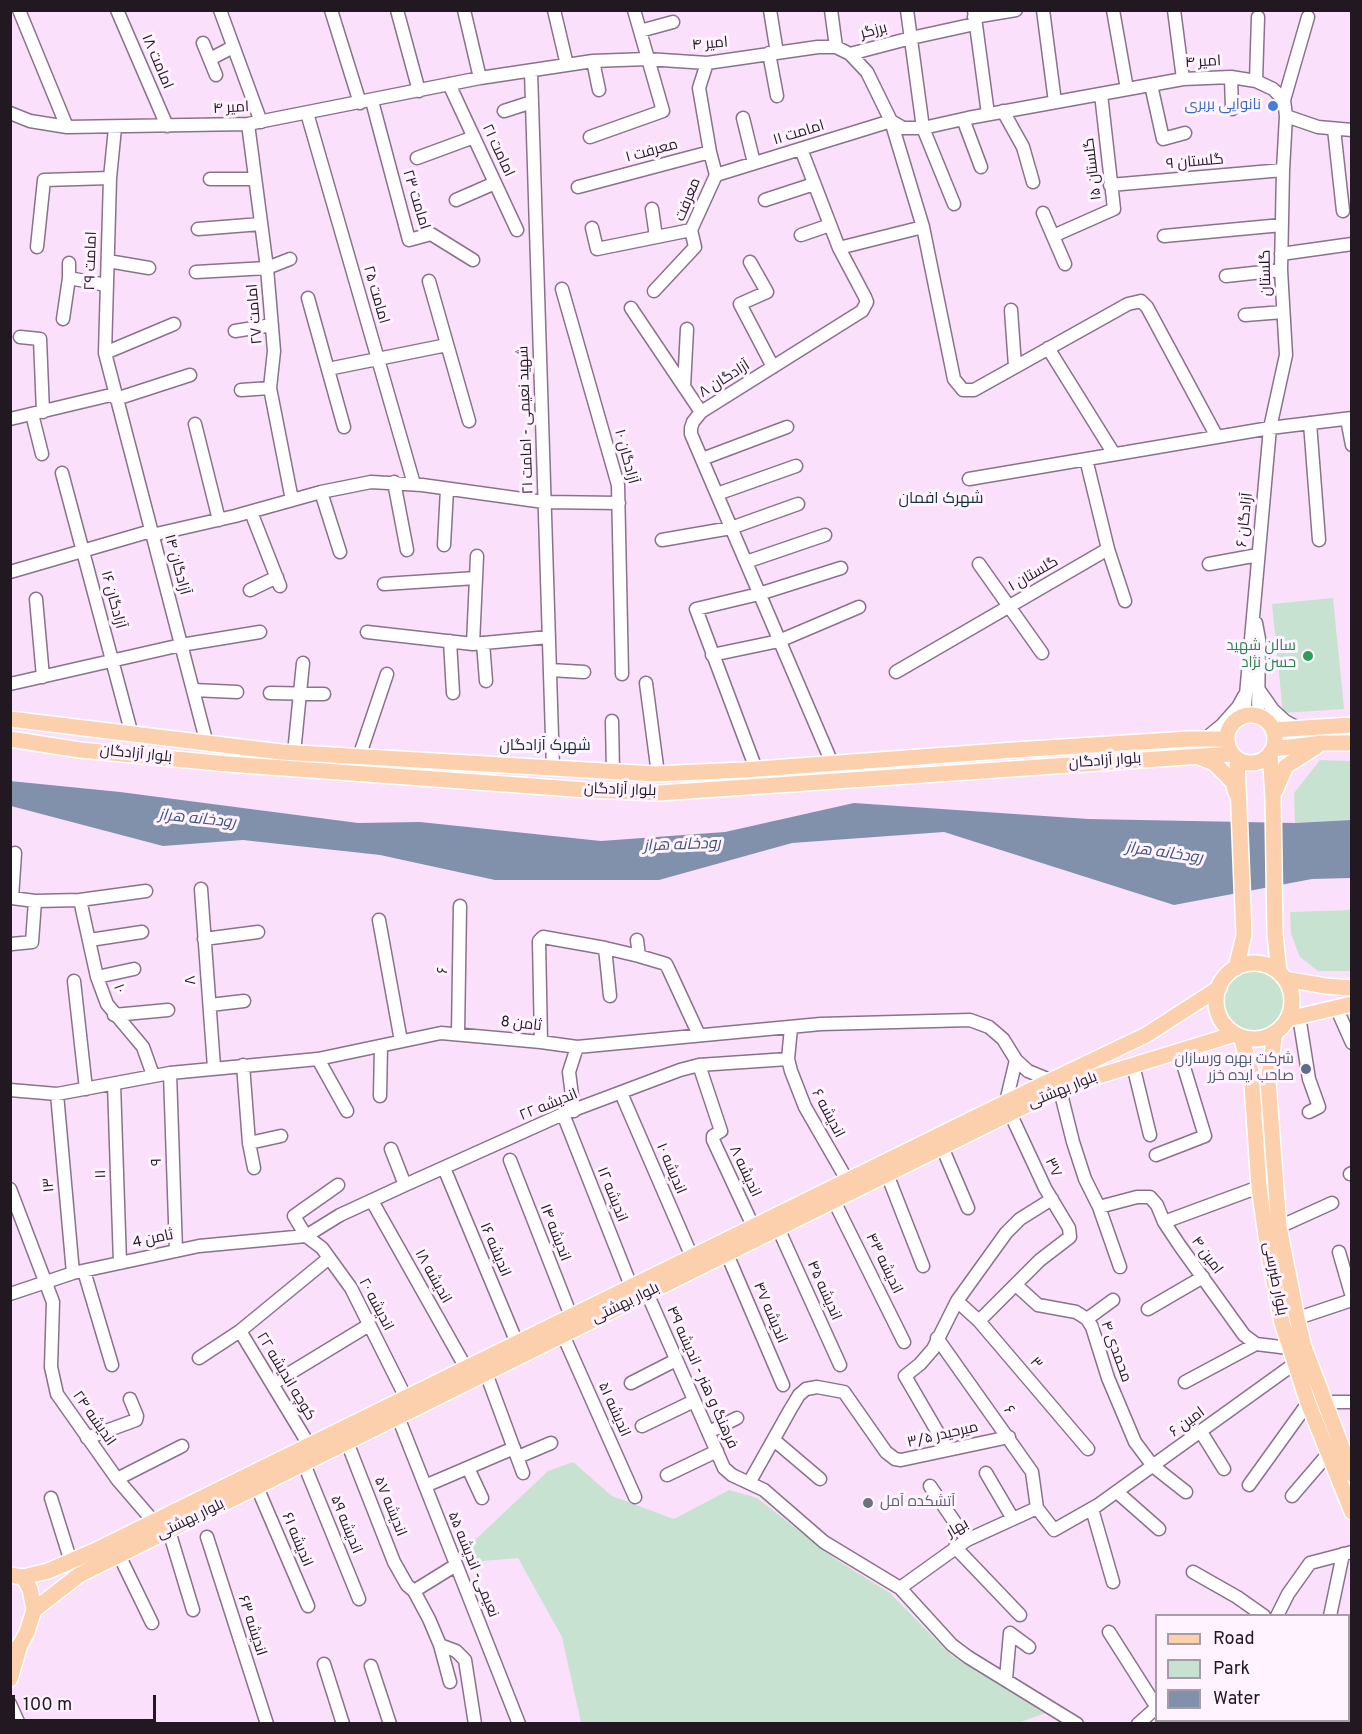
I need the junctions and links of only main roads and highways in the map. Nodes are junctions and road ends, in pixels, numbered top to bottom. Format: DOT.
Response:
graph roads {
  1 [pos="10,719"];
  2 [pos="1352,724"];
  3 [pos="54,725"];
  4 [pos="1273,730"];
  5 [pos="10,739"];
  6 [pos="1323,743"];
  7 [pos="1352,743"];
  8 [pos="54,746"];
  9 [pos="1006,750"];
  10 [pos="1232,750"];
  11 [pos="1271,751"];
  12 [pos="977,752"];
  13 [pos="1195,755"];
  14 [pos="1008,769"];
  15 [pos="980,771"];
  16 [pos="1273,797"];
  17 [pos="1238,798"];
  18 [pos="1236,968"];
  19 [pos="1282,975"];
  20 [pos="1219,988"];
  21 [pos="1352,988"];
  22 [pos="1344,1005"];
  23 [pos="1293,1018"];
  24 [pos="1275,1033"];
  25 [pos="1238,1035"];
  26 [pos="1055,1085"];
  27 [pos="1008,1107"];
  28 [pos="1289,1321"];
  29 [pos="567,1325"];
  30 [pos="1352,1474"];
  31 [pos="1352,1512"];
  32 [pos="48,1571"];
  33 [pos="17,1576"];
  34 [pos="59,1590"];
  35 [pos="34,1610"];
  36 [pos="15,1650"];
  37 [pos="11,1679"];
  1 -- 3 [label="main road, بلوار آزادگان"];
  2 -- 4 [label="main road"];
  3 -- 8 [label="main road"];
  3 -- 12 [label="main road, بلوار آزادگان"];
  4 -- 10 [label="main road"];
  4 -- 11 [label="main road"];
  5 -- 8 [label="main road, بلوار آزادگان"];
  6 -- 7 [label="main road"];
  6 -- 11 [label="main road"];
  6 -- 16 [label="main road"];
  8 -- 15 [label="main road, بلوار آزادگان"];
  9 -- 10 [label="main road, بلوار آزادگان"];
  9 -- 12 [label="main road, بلوار آزادگان"];
  9 -- 14 [label="main road"];
  10 -- 11 [label="main road"];
  10 -- 13 [label="main road, بلوار آزادگان"];
  10 -- 17 [label="main road"];
  11 -- 16 [label="main road"];
  12 -- 15 [label="main road"];
  13 -- 14 [label="main road, بلوار آزادگان"];
  13 -- 17 [label="main road"];
  14 -- 15 [label="main road, بلوار آزادگان"];
  16 -- 19 [label="main road"];
  17 -- 18 [label="main road"];
  18 -- 19 [label="main road"];
  18 -- 20 [label="main road"];
  19 -- 21 [label="main road"];
  19 -- 23 [label="main road"];
  20 -- 25 [label="main road"];
  20 -- 26 [label="main road, بلوار بهشتی"];
  22 -- 23 [label="main road"];
  23 -- 24 [label="main road"];
  24 -- 25 [label="main road"];
  24 -- 28 [label="main road, بلوار طبرسی"];
  25 -- 26 [label="main road, بلوار بهشتی"];
  25 -- 28 [label="main road, بلوار طبرسی"];
  26 -- 27 [label="main road, بلوار بهشتی"];
  27 -- 29 [label="main road, بلوار بهشتی"];
  27 -- 29 [label="main road, بلوار بهشتی"];
  28 -- 30 [label="main road, بلوار طبرسی"];
  28 -- 31 [label="main road, بلوار طبرسی"];
  29 -- 32 [label="main road, بلوار بهشتی"];
  29 -- 34 [label="main road, بلوار بهشتی"];
  32 -- 33 [label="main road, بلوار بهشتی"];
  32 -- 34 [label="main road"];
  33 -- 35 [label="main road"];
  34 -- 35 [label="main road, بلوار بهشتی"];
  35 -- 36 [label="main road"];
  36 -- 37 [label="main road"];
}
